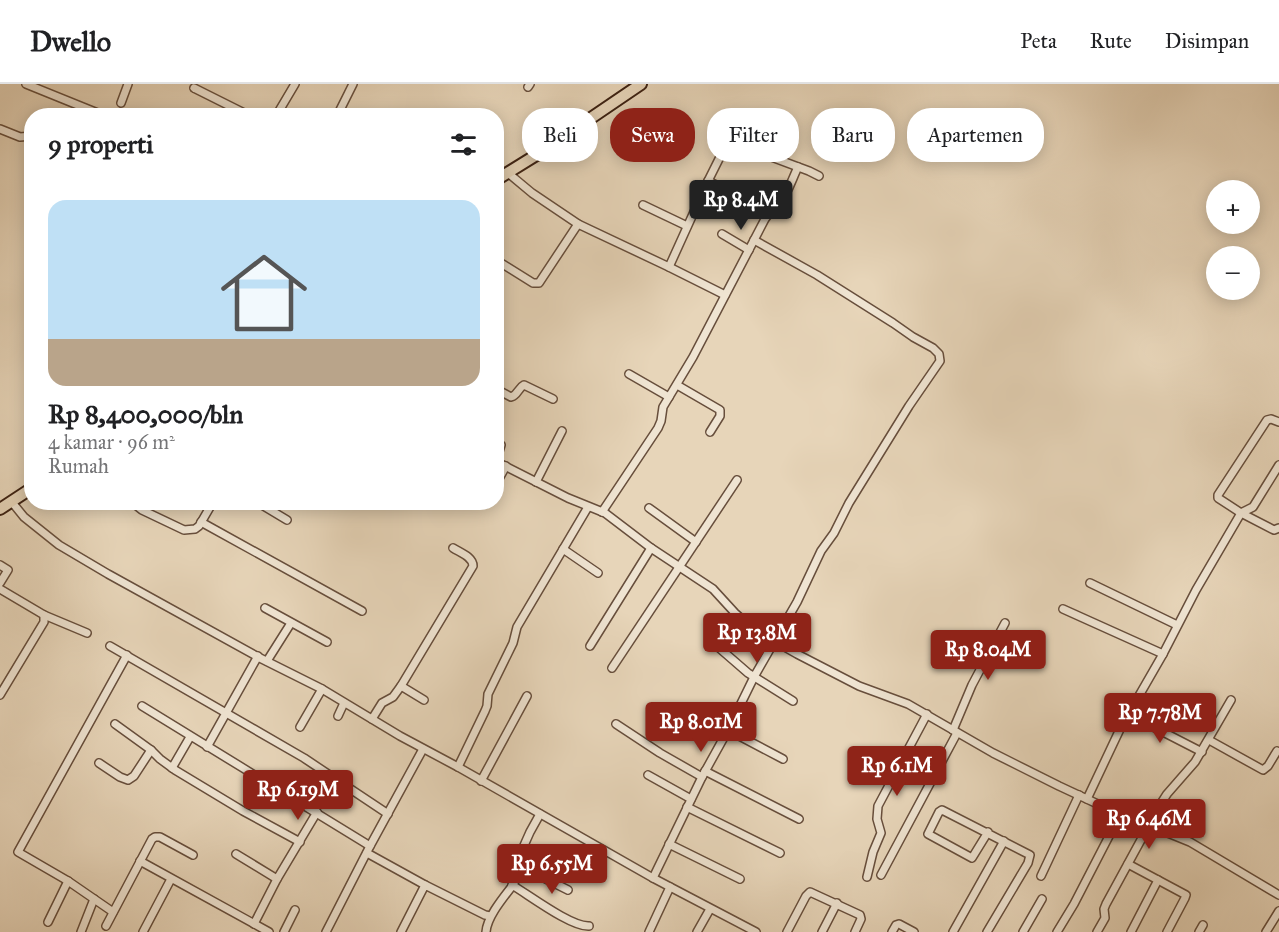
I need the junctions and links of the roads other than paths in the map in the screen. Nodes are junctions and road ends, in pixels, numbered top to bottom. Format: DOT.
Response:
graph roads {
  1 [pos="26,84"];
  2 [pos="128,84"];
  3 [pos="295,84"];
  4 [pos="352,84"];
  5 [pos="641,84"];
  6 [pos="40,87"];
  7 [pos="194,88"];
  8 [pos="121,103"];
  9 [pos="87,108"];
  10 [pos="233,108"];
  11 [pos="281,108"];
  12 [pos="341,108"];
  13 [pos="0,129"];
  14 [pos="24,136"];
  15 [pos="798,167"];
  16 [pos="508,173"];
  17 [pos="504,175"];
  18 [pos="819,176"];
  19 [pos="708,181"];
  20 [pos="643,205"];
  21 [pos="770,211"];
  22 [pos="578,224"];
  23 [pos="687,226"];
  24 [pos="722,234"];
  25 [pos="754,240"];
  26 [pos="749,250"];
  27 [pos="504,265"];
  28 [pos="669,267"];
  29 [pos="725,295"];
  30 [pos="629,374"];
  31 [pos="677,385"];
  32 [pos="504,394"];
  33 [pos="669,397"];
  34 [pos="553,399"];
  35 [pos="1279,422"];
  36 [pos="562,431"];
  37 [pos="710,432"];
  38 [pos="1279,465"];
  39 [pos="506,466"];
  40 [pos="504,470"];
  41 [pos="737,480"];
  42 [pos="536,482"];
  43 [pos="24,493"];
  44 [pos="11,501"];
  45 [pos="588,507"];
  46 [pos="649,508"];
  47 [pos="0,509"];
  48 [pos="142,510"];
  49 [pos="208,510"];
  50 [pos="271,510"];
  51 [pos="602,512"];
  52 [pos="1241,513"];
  53 [pos="287,520"];
  54 [pos="201,522"];
  55 [pos="1279,528"];
  56 [pos="696,542"];
  57 [pos="453,548"];
  58 [pos="651,548"];
  59 [pos="563,549"];
  60 [pos="0,565"];
  61 [pos="679,567"];
  62 [pos="598,573"];
  63 [pos="0,583"];
  64 [pos="1090,583"];
  65 [pos="0,589"];
  66 [pos="265,608"];
  67 [pos="1064,609"];
  68 [pos="362,611"];
  69 [pos="44,615"];
  70 [pos="291,623"];
  71 [pos="1005,623"];
  72 [pos="1178,625"];
  73 [pos="87,633"];
  74 [pos="710,640"];
  75 [pos="774,641"];
  76 [pos="327,642"];
  77 [pos="110,646"];
  78 [pos="590,646"];
  79 [pos="1163,654"];
  80 [pos="127,655"];
  81 [pos="258,656"];
  82 [pos="267,662"];
  83 [pos="612,668"];
  84 [pos="754,677"];
  85 [pos="401,686"];
  86 [pos="321,689"];
  87 [pos="0,695"];
  88 [pos="526,696"];
  89 [pos="424,700"];
  90 [pos="793,700"];
  91 [pos="1231,700"];
  92 [pos="344,702"];
  93 [pos="142,706"];
  94 [pos="226,713"];
  95 [pos="927,714"];
  96 [pos="1128,714"];
  97 [pos="338,716"];
  98 [pos="372,719"];
  99 [pos="115,724"];
  100 [pos="616,724"];
  101 [pos="300,727"];
  102 [pos="728,730"];
  103 [pos="955,732"];
  104 [pos="190,737"];
  105 [pos="1209,740"];
  106 [pos="207,747"];
  107 [pos="423,749"];
  108 [pos="151,750"];
  109 [pos="1277,751"];
  110 [pos="1202,752"];
  111 [pos="783,759"];
  112 [pos="99,763"];
  113 [pos="458,767"];
  114 [pos="172,768"];
  115 [pos="703,774"];
  116 [pos="648,775"];
  117 [pos="481,781"];
  118 [pos="1079,795"];
  119 [pos="691,799"];
  120 [pos="1087,799"];
  121 [pos="687,807"];
  122 [pos="317,812"];
  123 [pos="1120,813"];
  124 [pos="388,814"];
  125 [pos="540,814"];
  126 [pos="799,819"];
  127 [pos="1149,825"];
  128 [pos="988,832"];
  129 [pos="1004,841"];
  130 [pos="300,842"];
  131 [pos="669,844"];
  132 [pos="369,850"];
  133 [pos="780,853"];
  134 [pos="236,854"];
  135 [pos="192,855"];
  136 [pos="140,861"];
  137 [pos="1128,864"];
  138 [pos="522,867"];
  139 [pos="881,875"];
  140 [pos="1041,876"];
  141 [pos="867,877"];
  142 [pos="653,878"];
  143 [pos="171,879"];
  144 [pos="277,879"];
  145 [pos="740,879"];
  146 [pos="1158,880"];
  147 [pos="68,881"];
  148 [pos="425,885"];
  149 [pos="512,885"];
  150 [pos="670,887"];
  151 [pos="568,890"];
  152 [pos="1279,895"];
  153 [pos="94,899"];
  154 [pos="1042,899"];
  155 [pos="837,903"];
  156 [pos="710,909"];
  157 [pos="295,910"];
  158 [pos="1279,911"];
  159 [pos="113,912"];
  160 [pos="490,915"];
  161 [pos="48,922"];
  162 [pos="254,924"];
  163 [pos="106,926"];
  164 [pos="589,926"];
  165 [pos="81,932"];
  166 [pos="143,932"];
  167 [pos="267,932"];
  168 [pos="284,932"];
  169 [pos="326,932"];
  170 [pos="401,932"];
  171 [pos="486,932"];
  172 [pos="649,932"];
  173 [pos="697,932"];
  174 [pos="756,932"];
  175 [pos="787,932"];
  176 [pos="822,932"];
  177 [pos="855,932"];
  178 [pos="892,932"];
  179 [pos="914,932"];
  180 [pos="953,932"];
  181 [pos="987,932"];
  182 [pos="1023,932"];
  183 [pos="1057,932"];
  184 [pos="1097,932"];
  185 [pos="1131,932"];
  186 [pos="1167,932"];
  187 [pos="1266,932"];
  1 -- 6 [label="street"];
  2 -- 8 [label="street"];
  3 -- 11 [label="street"];
  4 -- 12 [label="street"];
  5 -- 16 [label="main road"];
  6 -- 9 [label="street"];
  7 -- 10 [label="street"];
  13 -- 14 [label="street"];
  15 -- 18 [label="street"];
  15 -- 19 [label="street"];
  15 -- 21 [label="street"];
  16 -- 17 [label="main road"];
  16 -- 22 [label="street"];
  19 -- 21 [label="street"];
  19 -- 23 [label="street"];
  20 -- 23 [label="street"];
  21 -- 25 [label="street"];
  22 -- 27 [label="street"];
  22 -- 28 [label="street"];
  23 -- 28 [label="street"];
  24 -- 26 [label="street"];
  25 -- 26 [label="street"];
  25 -- 75 [label="street"];
  26 -- 29 [label="street"];
  28 -- 29 [label="street"];
  29 -- 31 [label="street"];
  30 -- 33 [label="street"];
  31 -- 33 [label="street"];
  31 -- 37 [label="street"];
  32 -- 34 [label="street"];
  33 -- 51 [label="street"];
  35 -- 52 [label="street"];
  36 -- 42 [label="street"];
  38 -- 52 [label="street"];
  39 -- 40 [label="street"];
  39 -- 42 [label="street"];
  41 -- 56 [label="street"];
  42 -- 45 [label="street"];
  43 -- 44 [label="main road"];
  44 -- 47 [label="main road"];
  44 -- 81 [label="street"];
  45 -- 51 [label="street"];
  45 -- 59 [label="street"];
  46 -- 56 [label="street"];
  48 -- 54 [label="street"];
  49 -- 54 [label="street"];
  50 -- 53 [label="street"];
  51 -- 58 [label="street"];
  52 -- 55 [label="street"];
  52 -- 72 [label="street"];
  54 -- 68 [label="street"];
  56 -- 61 [label="street"];
  57 -- 85 [label="street"];
  58 -- 61 [label="street"];
  58 -- 78 [label="street"];
  59 -- 62 [label="street"];
  59 -- 113 [label="street"];
  60 -- 63 [label="street"];
  61 -- 75 [label="street"];
  61 -- 83 [label="street"];
  64 -- 72 [label="street"];
  65 -- 69 [label="street"];
  66 -- 70 [label="street"];
  67 -- 79 [label="street"];
  69 -- 73 [label="street"];
  69 -- 87 [label="street"];
  70 -- 76 [label="street"];
  70 -- 82 [label="street"];
  71 -- 103 [label="street"];
  72 -- 79 [label="street"];
  74 -- 84 [label="street"];
  75 -- 84 [label="street"];
  75 -- 95 [label="street"];
  77 -- 80 [label="street"];
  79 -- 96 [label="street"];
  80 -- 94 [label="street"];
  80 -- 147 [label="street"];
  81 -- 82 [label="street"];
  81 -- 94 [label="street"];
  82 -- 86 [label="street"];
  84 -- 90 [label="street"];
  84 -- 102 [label="street"];
  85 -- 89 [label="street"];
  85 -- 98 [label="street"];
  86 -- 92 [label="street"];
  86 -- 101 [label="street"];
  88 -- 117 [label="street"];
  91 -- 105 [label="street"];
  92 -- 97 [label="street"];
  92 -- 98 [label="street"];
  93 -- 104 [label="street"];
  94 -- 106 [label="street"];
  94 -- 124 [label="street"];
  95 -- 103 [label="street"];
  95 -- 141 [label="street"];
  96 -- 110 [label="street"];
  96 -- 120 [label="street"];
  98 -- 107 [label="street"];
  99 -- 108 [label="street"];
  100 -- 115 [label="street"];
  102 -- 111 [label="street"];
  102 -- 115 [label="street"];
  103 -- 118 [label="street"];
  103 -- 139 [label="street"];
  104 -- 106 [label="street"];
  104 -- 114 [label="street"];
  105 -- 109 [label="street"];
  105 -- 110 [label="street"];
  106 -- 122 [label="street"];
  107 -- 113 [label="street"];
  107 -- 124 [label="street"];
  108 -- 112 [label="street"];
  108 -- 114 [label="street"];
  110 -- 127 [label="street"];
  113 -- 117 [label="street"];
  114 -- 130 [label="street"];
  115 -- 119 [label="street"];
  115 -- 126 [label="street"];
  116 -- 119 [label="street"];
  117 -- 125 [label="street"];
  118 -- 120 [label="street"];
  118 -- 140 [label="street"];
  119 -- 121 [label="street"];
  120 -- 123 [label="street"];
  121 -- 131 [label="street"];
  121 -- 133 [label="street"];
  122 -- 130 [label="street"];
  122 -- 132 [label="street"];
  123 -- 127 [label="street"];
  123 -- 183 [label="street"];
  124 -- 132 [label="street"];
  125 -- 138 [label="street"];
  125 -- 142 [label="street"];
  127 -- 137 [label="street"];
  127 -- 152 [label="street"];
  128 -- 128 [label="street"];
  128 -- 129 [label="street"];
  129 -- 180 [label="street"];
  129 -- 181 [label="street"];
  130 -- 144 [label="street"];
  131 -- 142 [label="street"];
  131 -- 145 [label="street"];
  132 -- 148 [label="street"];
  132 -- 169 [label="street"];
  134 -- 144 [label="street"];
  135 -- 136 [label="street"];
  136 -- 143 [label="street"];
  136 -- 159 [label="street"];
  137 -- 146 [label="street"];
  137 -- 184 [label="street"];
  138 -- 149 [label="street"];
  138 -- 151 [label="street"];
  142 -- 150 [label="street"];
  143 -- 162 [label="street"];
  143 -- 166 [label="street"];
  144 -- 162 [label="street"];
  146 -- 185 [label="street"];
  146 -- 186 [label="street"];
  147 -- 153 [label="street"];
  147 -- 161 [label="street"];
  148 -- 160 [label="street"];
  148 -- 170 [label="street"];
  149 -- 160 [label="street"];
  149 -- 164 [label="street"];
  150 -- 156 [label="street"];
  150 -- 172 [label="street"];
  153 -- 159 [label="street"];
  153 -- 165 [label="street"];
  154 -- 182 [label="street"];
  155 -- 175 [label="street"];
  155 -- 176 [label="street"];
  155 -- 177 [label="street"];
  156 -- 173 [label="street"];
  156 -- 174 [label="street"];
  157 -- 168 [label="street"];
  158 -- 187 [label="street"];
  159 -- 163 [label="street"];
  160 -- 171 [label="street"];
  162 -- 167 [label="street"];
  178 -- 179 [label="street"];
}
